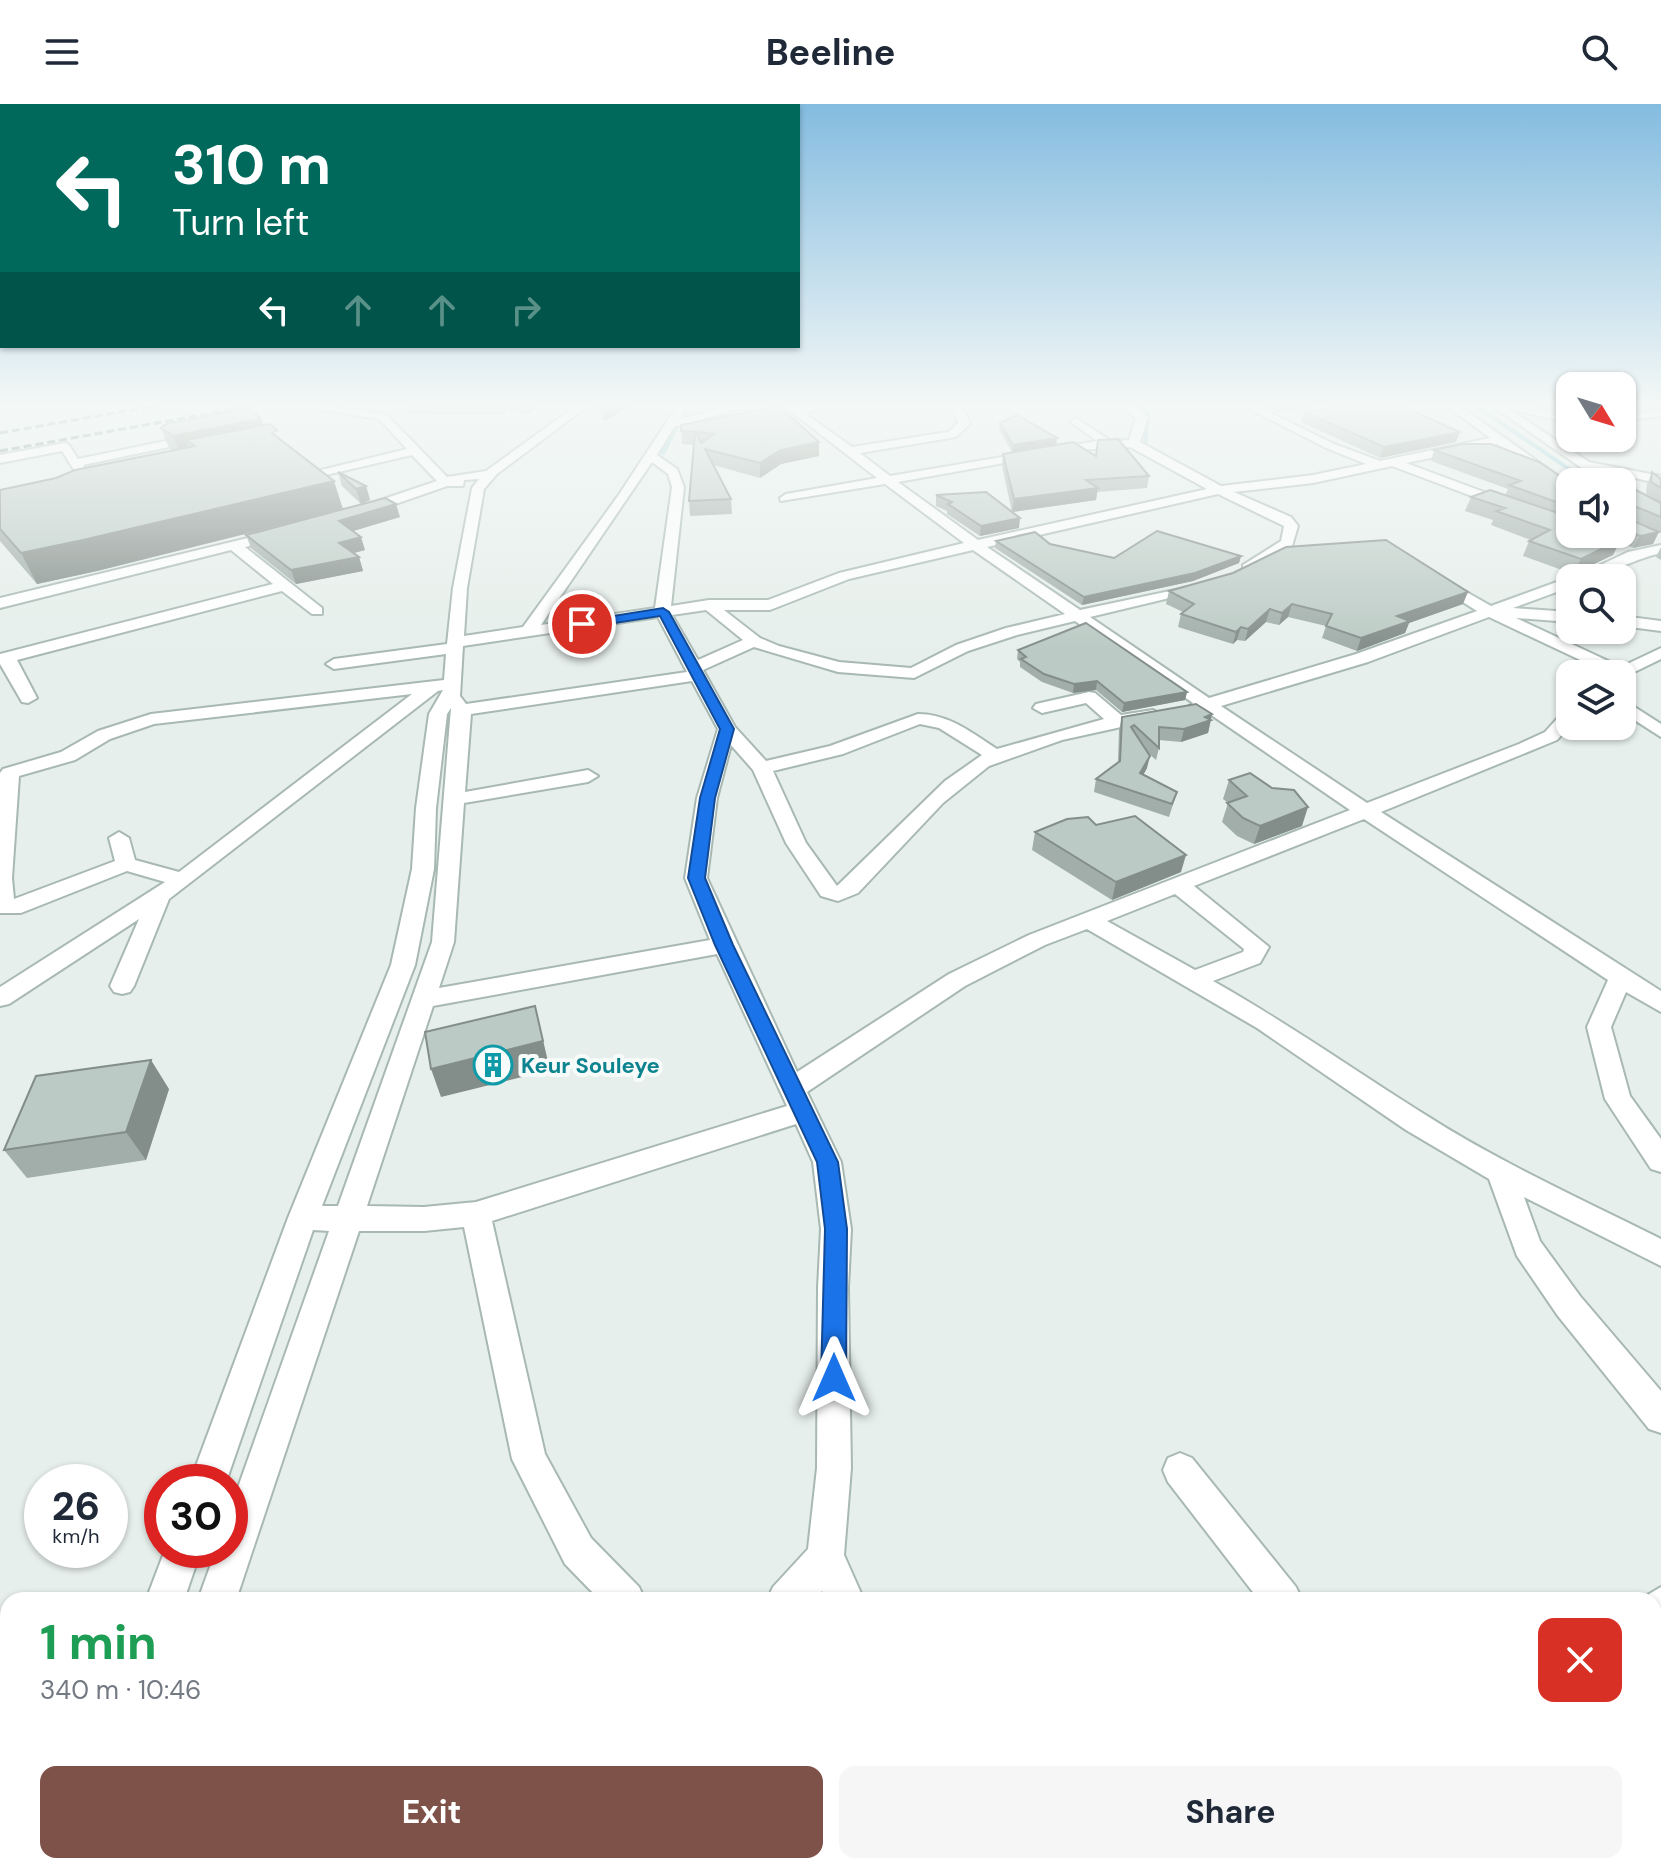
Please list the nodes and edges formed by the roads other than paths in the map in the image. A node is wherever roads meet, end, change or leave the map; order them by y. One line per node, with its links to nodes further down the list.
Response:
1 (433, 486): 12 (street)
2 (482, 486): 40 (street)
3 (630, 486): 38 (street)
4 (677, 486): 33 (street)
5 (849, 486): 11 (street)
6 (898, 486): 16 (street)
7 (1210, 486): 10 (street)
8 (1257, 486): 10 (street)
9 (1449, 486): 13 (street)
10 (1219, 490): 16 (street); 23 (street)
11 (786, 498)
12 (350, 511)
13 (1556, 524)
14 (287, 532): 15 (street)
15 (233, 545): 26 (street); 28 (street)
16 (975, 545): 30 (street); 34 (street)
17 (1616, 548): 19 (street)
18 (1661, 549): 19 (street)
19 (1633, 555): 20 (street); 21 (street)
20 (1612, 564)
21 (1661, 568)
22 (1426, 573): 32 (street)
23 (1233, 575)
24 (1212, 583): 34 (street)
25 (1, 584): 28 (street)
26 (286, 585): 31 (street); 42 (street)
27 (1556, 587): 32 (street)
28 (22, 598): 29 (street)
29 (0, 603)
30 (709, 605): 33 (street); 39 (street)
31 (317, 611)
32 (1489, 611): 35 (street); 43 (street); 49 (street)
33 (663, 612): 38 (street); 46 (street)
34 (1076, 614): 39 (street); 49 (street)
35 (1556, 616)
36 (1636, 623): 37 (street)
37 (1661, 626)
38 (527, 633): 40 (street)
39 (754, 641): 46 (street)
40 (455, 645): 44 (street); 47 (street)
41 (1661, 653): 45 (street)
42 (4, 659): 48 (street)
43 (1593, 660)
44 (334, 664)
45 (1636, 665)
46 (697, 671): 47 (street); 53 (street)
47 (449, 694): 59 (street); 62 (street); 63 (street); 78 (street)
48 (28, 698)
49 (1208, 705): 52 (street); 60 (street)
50 (1042, 708): 52 (street)
51 (1636, 714): 55 (street)
52 (1117, 721): 56 (street)
53 (727, 729): 57 (street); 67 (street)
54 (1556, 730): 60 (street)
55 (1661, 732)
56 (996, 756): 57 (street); 57 (street)
57 (762, 768)
58 (588, 776): 59 (street)
59 (456, 799): 72 (street)
60 (1366, 812): 64 (street); 68 (street)
61 (119, 838): 62 (street)
62 (126, 864): 63 (street)
63 (183, 880): 65 (street)
64 (1179, 886): 66 (street); 69 (street)
65 (159, 897): 70 (street); 71 (street)
66 (1087, 919): 69 (street); 74 (street)
67 (724, 945): 72 (street); 74 (street)
68 (1620, 979): 73 (street); 75 (street)
69 (1193, 980): 76 (street)
70 (122, 986)
71 (0, 998)
72 (423, 999): 79 (street)
73 (1661, 1003)
74 (800, 1099): 77 (street); 84 (street)
75 (1661, 1161)
76 (1500, 1172): 80 (street); 81 (street)
77 (476, 1214): 79 (street); 88 (street)
78 (303, 1218): 79 (street); 82 (street)
79 (346, 1219): 87 (street)
80 (1661, 1253)
81 (1661, 1417)
82 (214, 1464)
83 (1180, 1470): 91 (street)
84 (826, 1556): 89 (street); 90 (street)
85 (177, 1568): 86 (street)
86 (168, 1592)
87 (220, 1592)
88 (618, 1592)
89 (795, 1592)
90 (842, 1592)
91 (1277, 1592)

